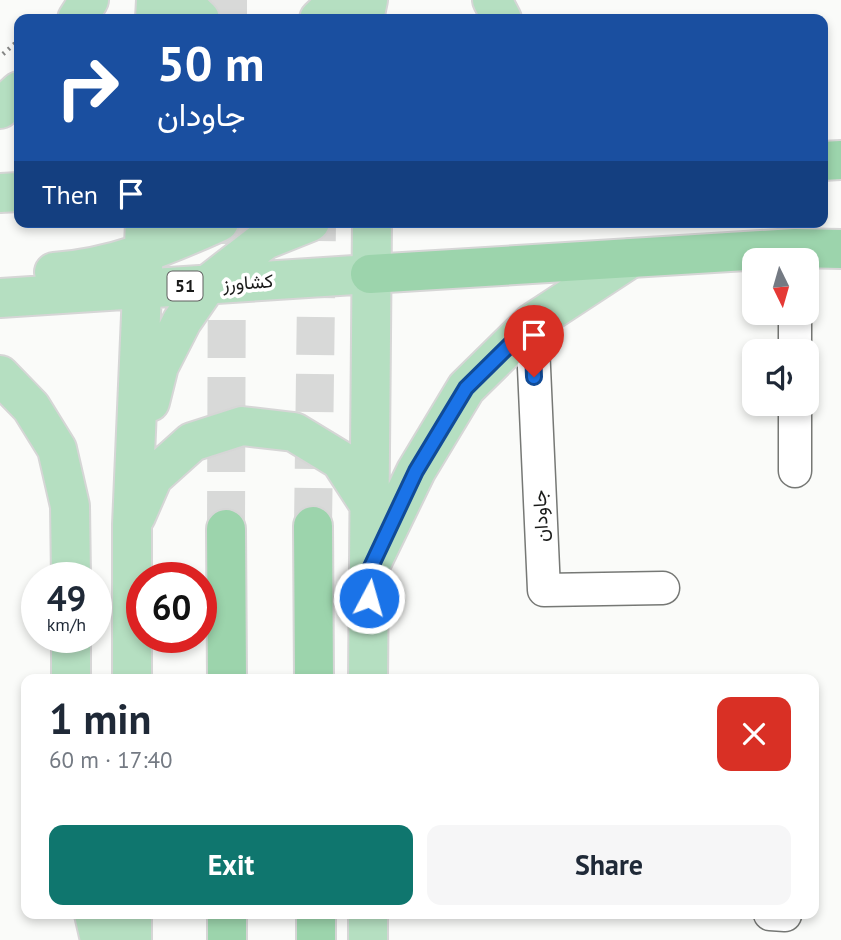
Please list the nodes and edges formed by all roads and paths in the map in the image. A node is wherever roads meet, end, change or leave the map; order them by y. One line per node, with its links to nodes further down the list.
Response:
1 (180, 0): 3 (main road)
2 (339, 0): 4 (main road)
3 (195, 14)
4 (324, 14)
5 (14, 44): 6 (path)
6 (0, 57)
7 (14, 96): 8 (main road)
8 (0, 109)
9 (205, 228): 14 (main road)
10 (295, 228): 19 (main road)
11 (372, 228): 17 (main road)
12 (841, 249): 13 (highway, 51)
13 (819, 251)
14 (143, 255): 18 (main road); 19 (main road, کشاورز / 51); 20 (main road, کشاورز / 51); 26 (main road)
15 (742, 255): 16 (highway, 51)
16 (631, 258): 17 (highway, 51); 21 (main road)
17 (370, 274): 19 (main road, کشاورز / 51); 25 (main road)
18 (0, 275)
19 (207, 285): 26 (main road)
20 (0, 298)
21 (532, 323): 30 (main road); 31 (street, جاودان)
22 (0, 375): 29 (main road)
23 (795, 416): 24 (street)
24 (795, 471)
25 (368, 503): 26 (main road); 30 (main road)
26 (132, 526): 34 (main road)
27 (313, 526): 36 (highway)
28 (226, 528): 35 (highway)
29 (71, 562)
30 (369, 571): 37 (main road)
31 (663, 587)
32 (71, 653): 33 (main road)
33 (71, 674)
34 (132, 674)
35 (227, 674)
36 (314, 674)
37 (368, 674)
38 (95, 919): 43 (main road)
39 (132, 919): 44 (main road)
40 (227, 919): 45 (highway)
41 (316, 919): 46 (highway)
42 (368, 919): 47 (main road)
43 (100, 940)
44 (132, 940)
45 (227, 940)
46 (316, 940)
47 (368, 940)

